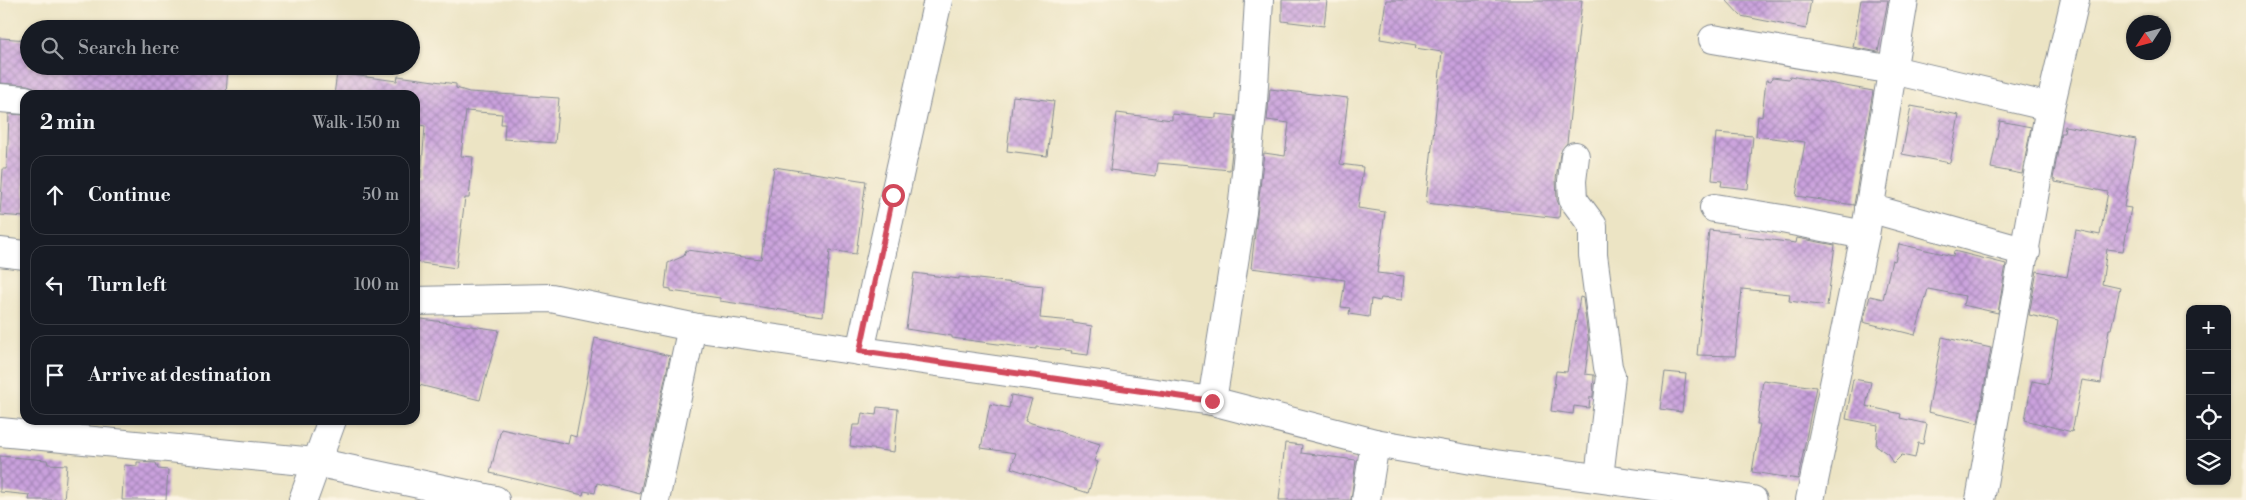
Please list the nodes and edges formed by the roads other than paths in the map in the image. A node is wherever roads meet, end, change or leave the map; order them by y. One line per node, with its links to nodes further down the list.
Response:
1 (938, 0): 19 (street)
2 (1259, 0): 20 (street)
3 (1904, 0): 6 (street)
4 (2075, 0): 9 (street)
5 (1713, 38): 6 (street)
6 (1893, 70): 9 (street); 12 (street)
7 (0, 98): 8 (street)
8 (20, 100)
9 (2050, 108): 15 (street)
10 (1575, 156): 25 (street)
11 (1714, 208): 13 (street)
12 (1869, 208): 13 (street); 15 (street)
13 (1865, 235): 31 (street)
14 (0, 252): 16 (street)
15 (2026, 252): 32 (street)
16 (20, 254)
17 (420, 301): 18 (street)
18 (692, 327): 19 (street); 28 (street)
19 (860, 351): 20 (street)
20 (1212, 401): 23 (street)
21 (330, 425): 24 (street)
22 (0, 432): 24 (street)
23 (1375, 443): 25 (street); 29 (street)
24 (315, 462): 26 (street); 27 (street)
25 (1599, 477): 30 (street)
26 (303, 500)
27 (495, 500)
28 (655, 500)
29 (1366, 500)
30 (1753, 500)
31 (1810, 500)
32 (1980, 500)

